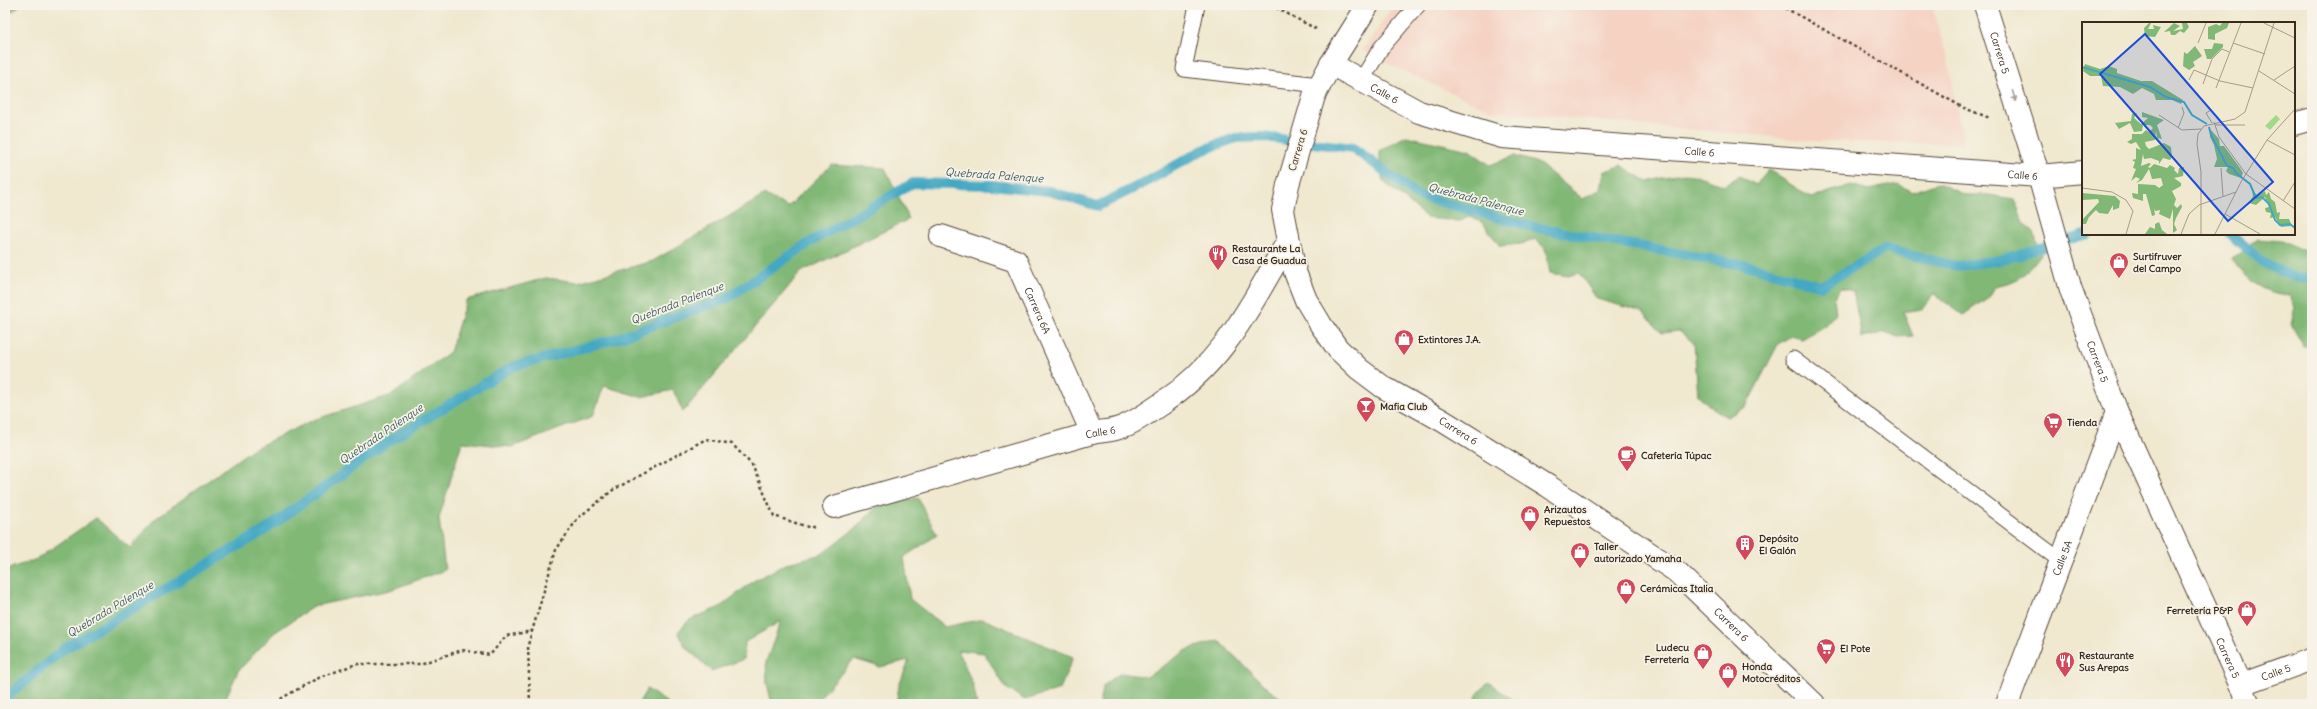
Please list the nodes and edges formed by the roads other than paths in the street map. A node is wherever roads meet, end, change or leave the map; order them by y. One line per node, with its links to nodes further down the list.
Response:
1 (1197, 5): 7 (lane)
2 (1368, 5): 5 (street, Carrera 6)
3 (1418, 5): 6 (lane)
4 (1985, 5): 11 (street, Carrera 5, one-way to 11)
5 (1331, 64): 6 (street, Calle 6); 7 (street, Carrera 6)
6 (1361, 81): 11 (street, Calle 6)
7 (1317, 91): 13 (street, Carrera 6)
8 (2312, 119): 9 (street)
9 (2295, 124)
10 (2082, 172): 11 (street, Calle 6)
11 (2039, 176): 15 (street, Carrera 5)
12 (941, 236): 16 (street, Carrera 6A)
13 (1288, 241): 16 (street, Calle 6); 21 (street, Carrera 6)
14 (1793, 359): 18 (lane)
15 (2117, 412): 18 (street, Calle 5A); 20 (street, Carrera 5)
16 (1092, 433): 17 (street, Calle 6)
17 (834, 507)
18 (2061, 561): 22 (street, Calle 5A)
19 (2312, 659): 20 (street, Calle 5)
20 (2244, 695)
21 (1814, 704)
22 (2007, 704)

